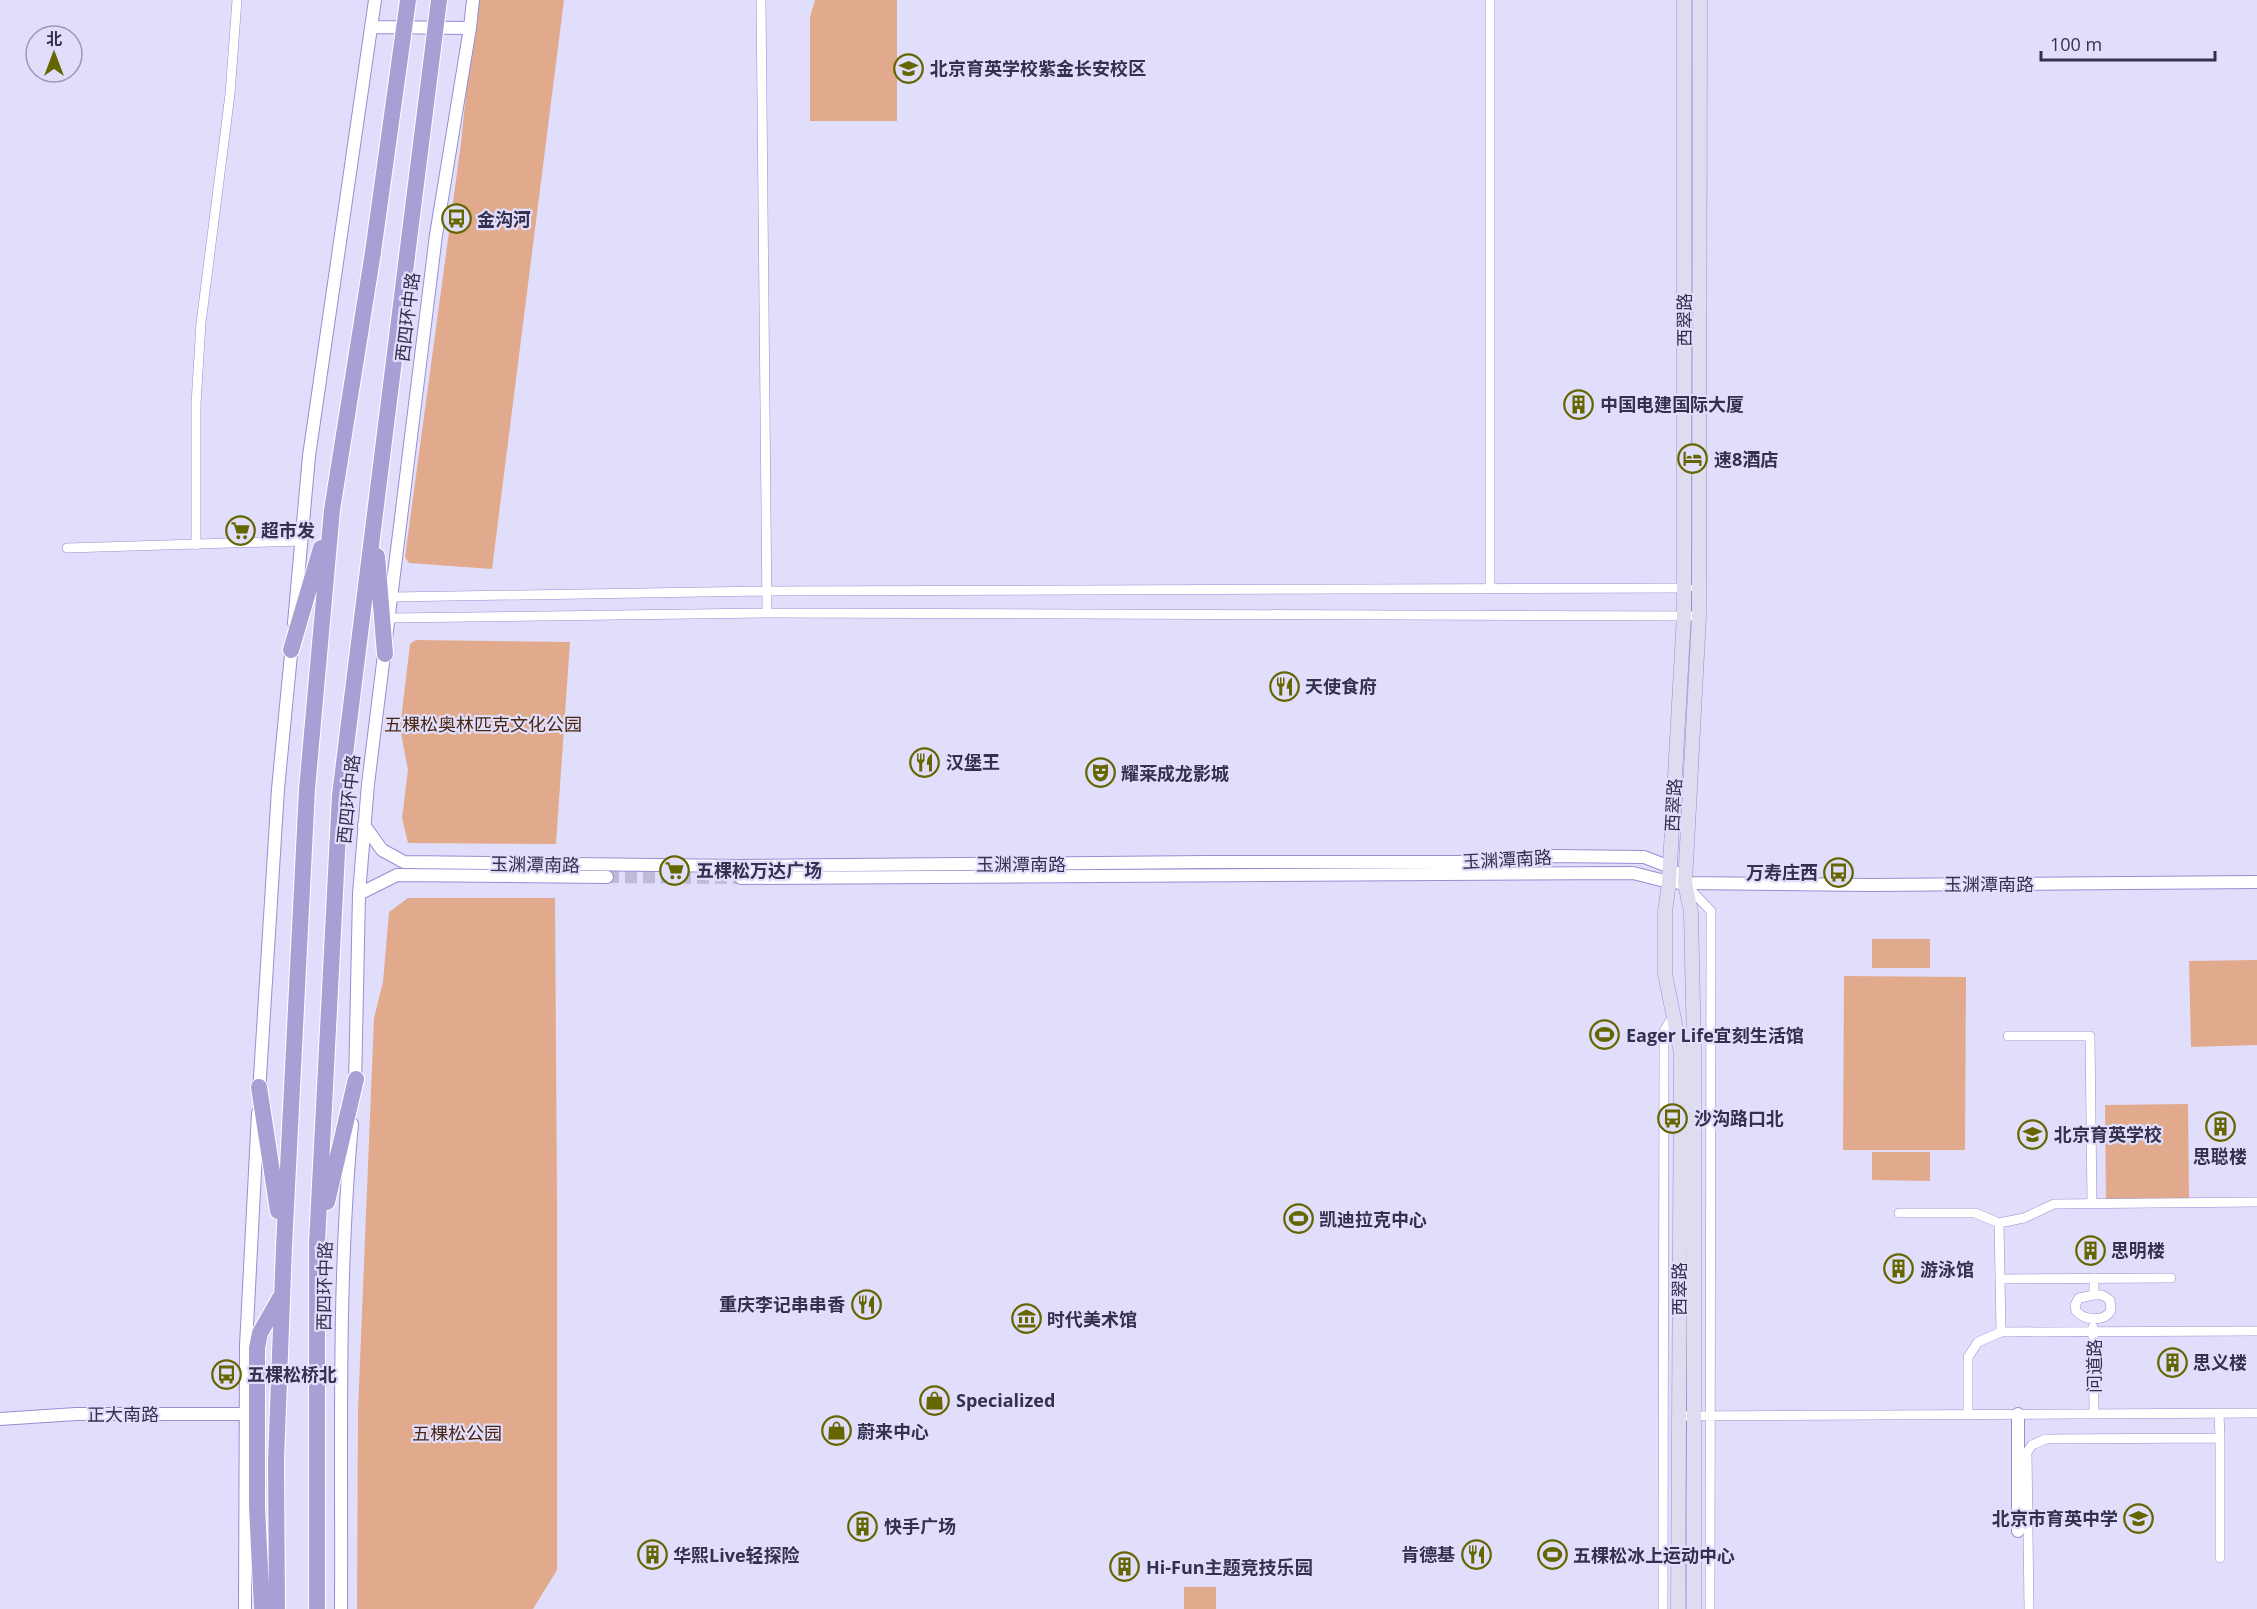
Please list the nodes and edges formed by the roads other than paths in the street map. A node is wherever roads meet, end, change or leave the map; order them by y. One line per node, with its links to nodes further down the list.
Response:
1 (237, 0): 15 (street)
2 (375, 0): 10 (street)
3 (408, 0): 12 (highway, bridge)
4 (439, 0): 13 (highway, 西四环中路, bridge)
5 (473, 0): 11 (street, 西四环中路)
6 (761, 0): 20 (street)
7 (1490, 0): 17 (street)
8 (1684, 0): 18 (main road, 西翠路)
9 (1700, 0): 19 (main road, 西翠路)
10 (372, 27): 11 (street); 14 (street)
11 (470, 28): 21 (street, 西四环中路)
12 (332, 510): 26 (highway); 45 (highway)
13 (374, 519): 27 (highway); 44 (highway, 西四环中路)
14 (301, 541): 15 (street); 26 (street)
15 (196, 544): 16 (street)
16 (67, 548)
17 (1490, 588): 18 (street); 20 (street)
18 (1684, 588): 19 (street); 23 (main road, 西翠路)
19 (1700, 588): 24 (main road, 西翠路)
20 (767, 591): 21 (street); 22 (street)
21 (393, 597): 25 (street, 西四环中路)
22 (767, 614): 23 (street); 25 (street)
23 (1684, 615): 24 (street); 29 (main road, 西翠路)
24 (1699, 616): 34 (main road, 西翠路)
25 (390, 618): 27 (street, 西四环中路)
26 (291, 650): 39 (street)
27 (384, 654): 28 (street, 西四环中路)
28 (364, 825): 29 (street, 玉渊潭南路); 35 (street, 西四环中路)
29 (1670, 867): 32 (main road, 西翠路); 34 (street, 玉渊潭南路)
30 (607, 877): 35 (street, 玉渊潭南路)
31 (741, 878): 32 (street, 玉渊潭南路)
32 (1669, 882): 34 (street, 玉渊潭南路); 36 (main road, 西翠路)
33 (2257, 882): 34 (street, 玉渊潭南路)
34 (1684, 883): 60 (main road, 西翠路); 61 (street)
35 (359, 894): 38 (street, 西四环中路)
36 (1673, 1016): 63 (main road, 西翠路); 73 (street)
37 (2008, 1036): 41 (street)
38 (356, 1079): 44 (highway); 72 (street, 西四环中路)
39 (259, 1087): 45 (highway); 57 (street)
40 (2257, 1202): 41 (street)
41 (2092, 1204): 43 (street)
42 (1899, 1213): 43 (street)
43 (1999, 1223): 48 (street)
44 (317, 1243): 71 (highway, 西四环中路)
45 (284, 1247): 49 (highway)
46 (2094, 1278): 47 (street); 48 (street); 50 (street)
47 (2171, 1278)
48 (2000, 1279): 53 (street)
49 (282, 1295): 69 (highway); 70 (highway)
50 (2094, 1295): 51 (street); 51 (street)
51 (2093, 1318): 54 (street, 问道路)
52 (2257, 1331): 54 (street)
53 (2001, 1332): 54 (street); 62 (street)
54 (2094, 1332): 59 (street, 问道路)
55 (2219, 1413): 56 (street); 59 (street); 65 (street)
56 (2257, 1413)
57 (246, 1414): 64 (street, 正大南路); 68 (street)
58 (2018, 1414): 59 (street); 62 (street); 66 (street)
59 (2094, 1414)
60 (1694, 1415): 61 (street); 63 (street); 75 (main road, 西翠路)
61 (1710, 1415): 62 (street); 76 (street)
62 (1968, 1415)
63 (1678, 1416): 74 (main road, 西翠路)
64 (0, 1419)
65 (2220, 1438): 67 (street); 77 (street)
66 (2018, 1531)
67 (2220, 1558)
68 (245, 1609)
69 (262, 1609)
70 (277, 1609)
71 (317, 1609)
72 (341, 1609)
73 (1664, 1609)
74 (1678, 1609)
75 (1694, 1609)
76 (1710, 1609)
77 (2029, 1609)

